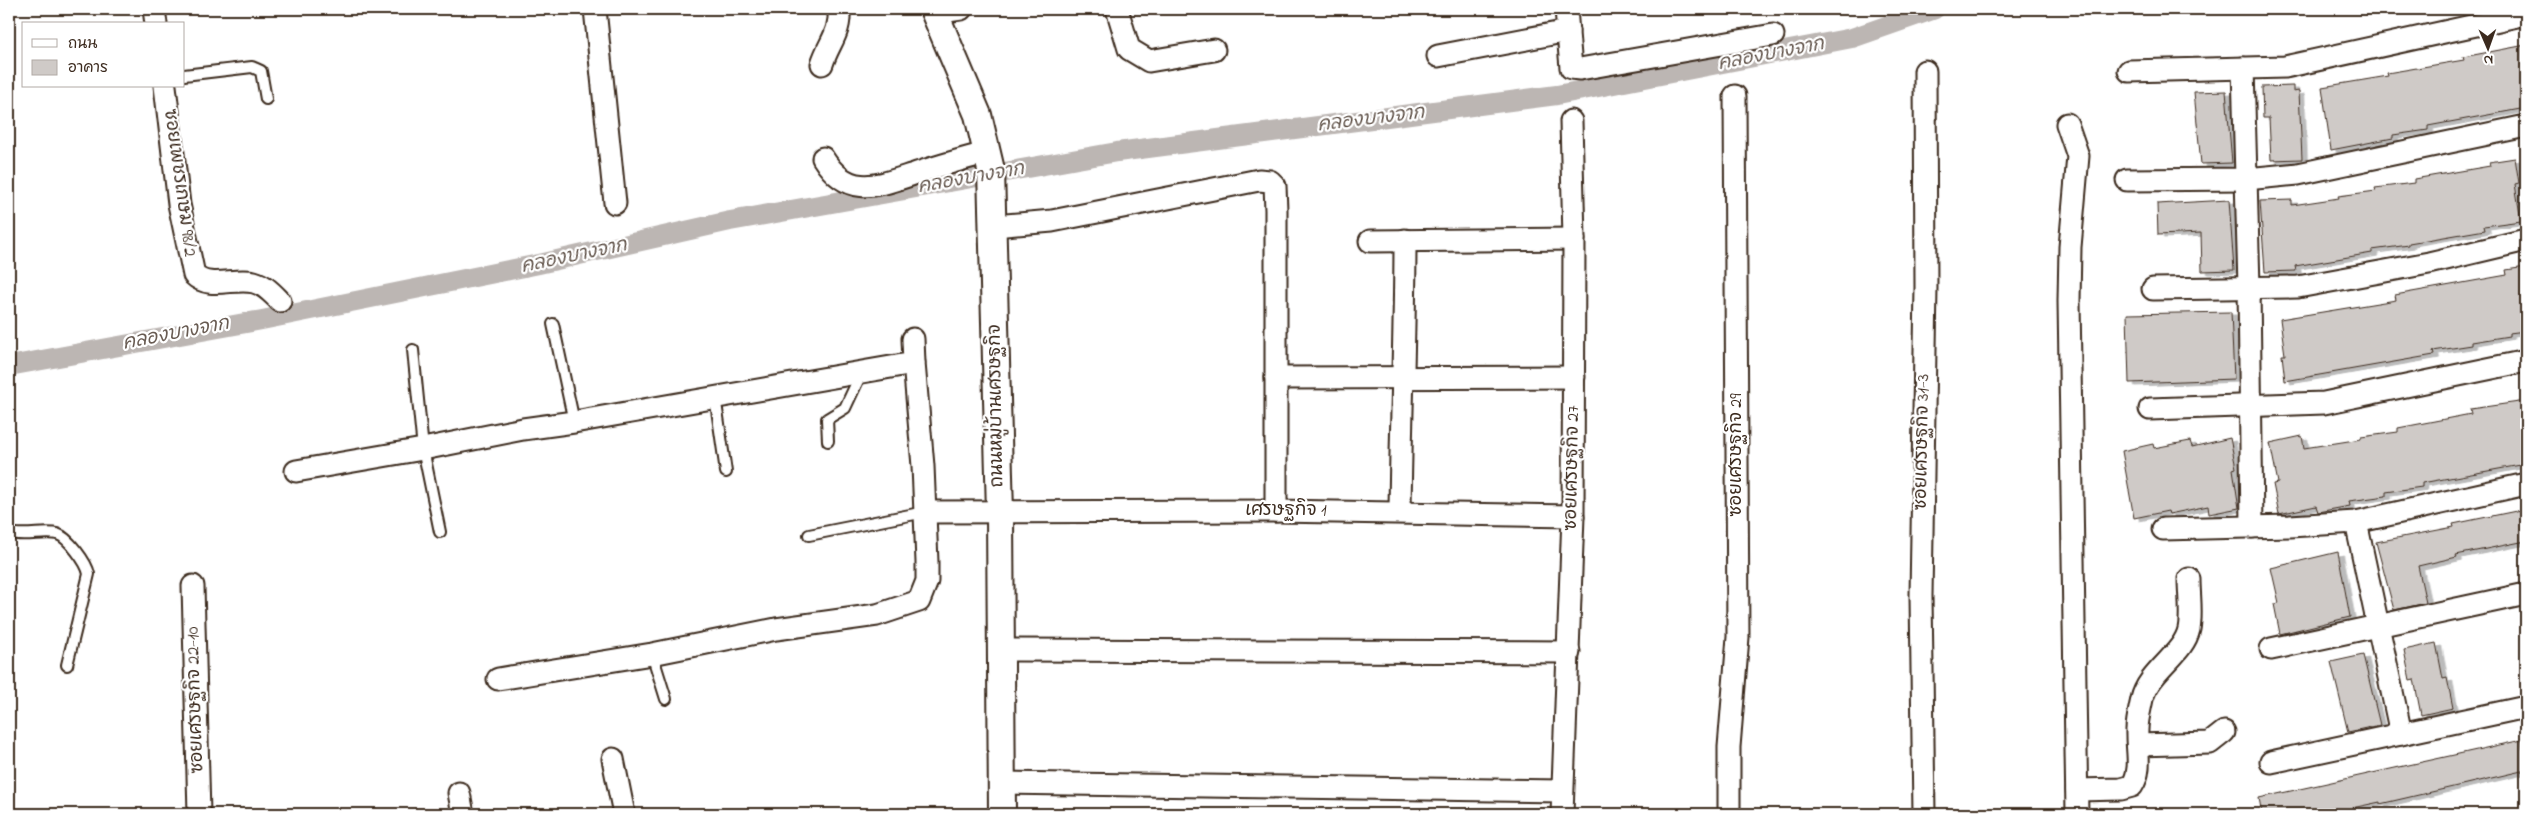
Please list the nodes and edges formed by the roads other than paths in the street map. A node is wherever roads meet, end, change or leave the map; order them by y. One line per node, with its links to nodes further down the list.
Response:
1 (154, 9): 9 (street)
2 (595, 9): 29 (street)
3 (839, 9): 14 (street)
4 (960, 9): 7 (street)
5 (1116, 9): 12 (street)
6 (1566, 9): 10 (street)
7 (934, 11): 26 (street, ถนนหมู่บ้านเศรษฐกิจ)
8 (2526, 14): 15 (street)
9 (156, 22)
10 (1568, 32): 11 (street); 13 (street)
11 (1773, 35)
12 (1214, 50)
13 (1438, 56)
14 (822, 64)
15 (2243, 68): 17 (street); 27 (street)
16 (1925, 71): 94 (street, ซอยเศรษฐกิจ 31-3)
17 (2129, 71)
18 (185, 75): 21 (lane)
19 (165, 88): 37 (street, ซอยเพชรเกษม 98/2)
20 (1735, 96): 93 (street, ซอยเศรษฐกิจ 29)
21 (266, 99)
22 (1571, 121): 31 (street, ซอยเศรษฐกิจ 27)
23 (2067, 124): 85 (street)
24 (2526, 126): 27 (street)
25 (823, 158): 26 (street)
26 (990, 161): 30 (street, ถนนหมู่บ้านเศรษฐกิจ)
27 (2246, 179): 28 (street); 35 (street)
28 (2127, 180)
29 (615, 203)
30 (993, 216): 45 (street); 59 (street, ถนนหมู่บ้านเศรษฐกิจ)
31 (1574, 239): 32 (street); 44 (street, ซอยเศรษฐกิจ 27)
32 (1405, 240): 34 (street); 46 (street)
33 (2526, 240): 35 (street)
34 (1370, 241)
35 (2249, 287): 36 (street); 48 (street)
36 (2153, 289)
37 (280, 301)
38 (553, 324): 50 (lane)
39 (913, 339): 42 (street)
40 (412, 350): 52 (lane)
41 (2526, 361): 48 (street)
42 (914, 363): 43 (street); 57 (street)
43 (861, 374): 47 (street); 51 (lane)
44 (1574, 377): 46 (street); 60 (street, ซอยเศรษฐกิจ 27)
45 (1276, 378): 46 (street); 56 (street)
46 (1403, 378): 58 (street)
47 (715, 396): 50 (street); 54 (lane)
48 (2251, 406): 49 (street); 62 (street)
49 (2150, 409)
50 (574, 422): 52 (street)
51 (828, 441)
52 (423, 450): 53 (street); 64 (lane)
53 (296, 471)
54 (726, 472)
55 (2526, 484): 61 (street)
56 (1276, 511): 58 (street, เศรษฐกิจ 1); 59 (street, เศรษฐกิจ 1)
57 (924, 512): 59 (street, เศรษฐกิจ 1); 66 (lane); 74 (street)
58 (1400, 512): 60 (street, เศรษฐกิจ 1)
59 (1000, 513): 72 (street, ถนนหมู่บ้านเศรษฐกิจ)
60 (1573, 516): 73 (street, ซอยเศรษฐกิจ 27)
61 (2356, 522): 62 (street); 70 (street)
62 (2252, 527): 63 (street)
63 (2163, 529)
64 (440, 532)
65 (9, 533): 75 (lane)
66 (809, 535)
67 (2189, 579): 81 (street)
68 (192, 586): 88 (street, ซอยเศรษฐกิจ 22-10)
69 (2526, 594): 70 (street)
70 (2378, 626): 71 (street); 80 (street)
71 (2271, 649)
72 (1000, 650): 73 (street); 84 (street, ถนนหมู่บ้านเศรษฐกิจ)
73 (1569, 652): 86 (street, ซอยเศรษฐกิจ 27)
74 (652, 654): 76 (street); 77 (lane)
75 (67, 666)
76 (498, 679)
77 (666, 699)
78 (2526, 707): 80 (street)
79 (2224, 732): 81 (street)
80 (2401, 734): 83 (street)
81 (2138, 745): 85 (street)
82 (613, 759): 90 (street)
83 (2271, 762)
84 (1002, 783): 86 (street); 91 (street, ถนนหมู่บ้านเศรษฐกิจ)
85 (2077, 790): 95 (street)
86 (1562, 791): 92 (street, ซอยเศรษฐกิจ 27)
87 (459, 793): 89 (street)
88 (199, 814)
89 (463, 814)
90 (624, 814)
91 (1002, 814)
92 (1562, 814)
93 (1728, 814)
94 (1924, 814)
95 (2077, 814)

